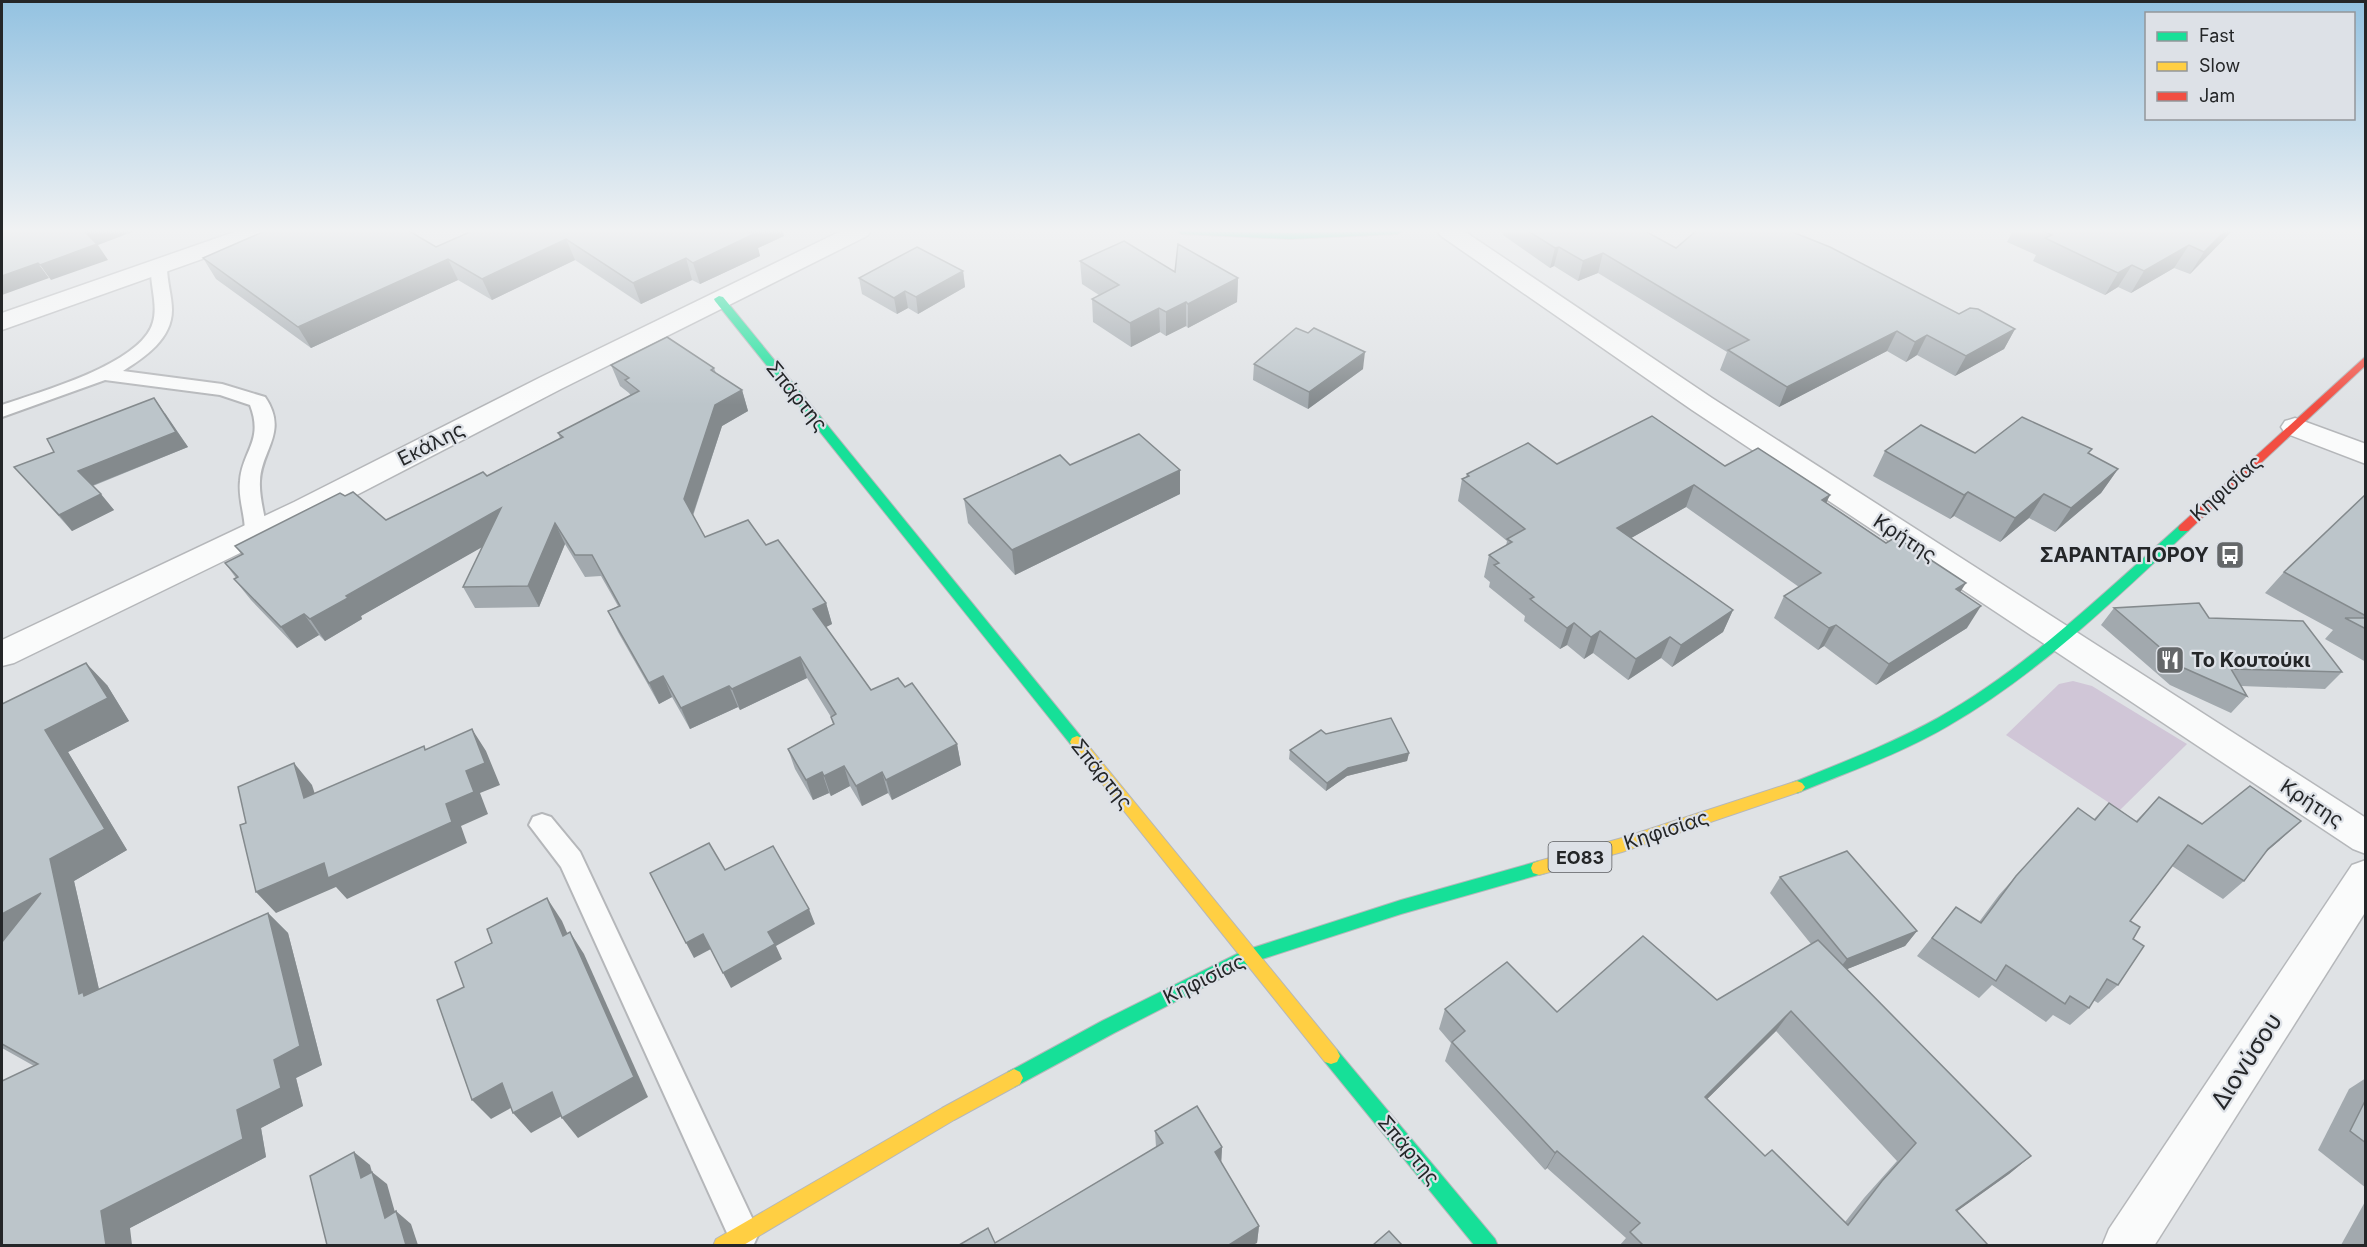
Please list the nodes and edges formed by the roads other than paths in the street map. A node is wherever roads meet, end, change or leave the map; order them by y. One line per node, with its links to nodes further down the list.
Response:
1 (96, 289): 6 (street)
2 (159, 289): 8 (lane)
3 (739, 289): 5 (street, Εκάλης)
4 (1534, 289): 13 (street, Κρήτης)
5 (719, 299): 12 (street, Εκάλης); 18 (main road, Σπάρτης)
6 (2, 322)
7 (2366, 358): 10 (main road, Κηφισίας / ΕΟ83)
8 (105, 374): 9 (lane); 12 (lane)
9 (2, 411)
10 (2295, 426): 11 (street); 13 (main road, Κηφισίας / ΕΟ83)
11 (2366, 455)
12 (256, 532): 14 (street, Εκάλης)
13 (2060, 640): 16 (street, Κρήτης); 18 (main road, Κηφισίας / ΕΟ83)
14 (2, 654)
15 (542, 825): 19 (lane)
16 (2360, 829)
17 (2366, 877): 21 (street, Διονύσου)
18 (1249, 956): 19 (main road, Κηφισίας / ΕΟ83); 20 (main road, Σπάρτης)
19 (733, 1239)
20 (1488, 1245)
21 (2126, 1245)

